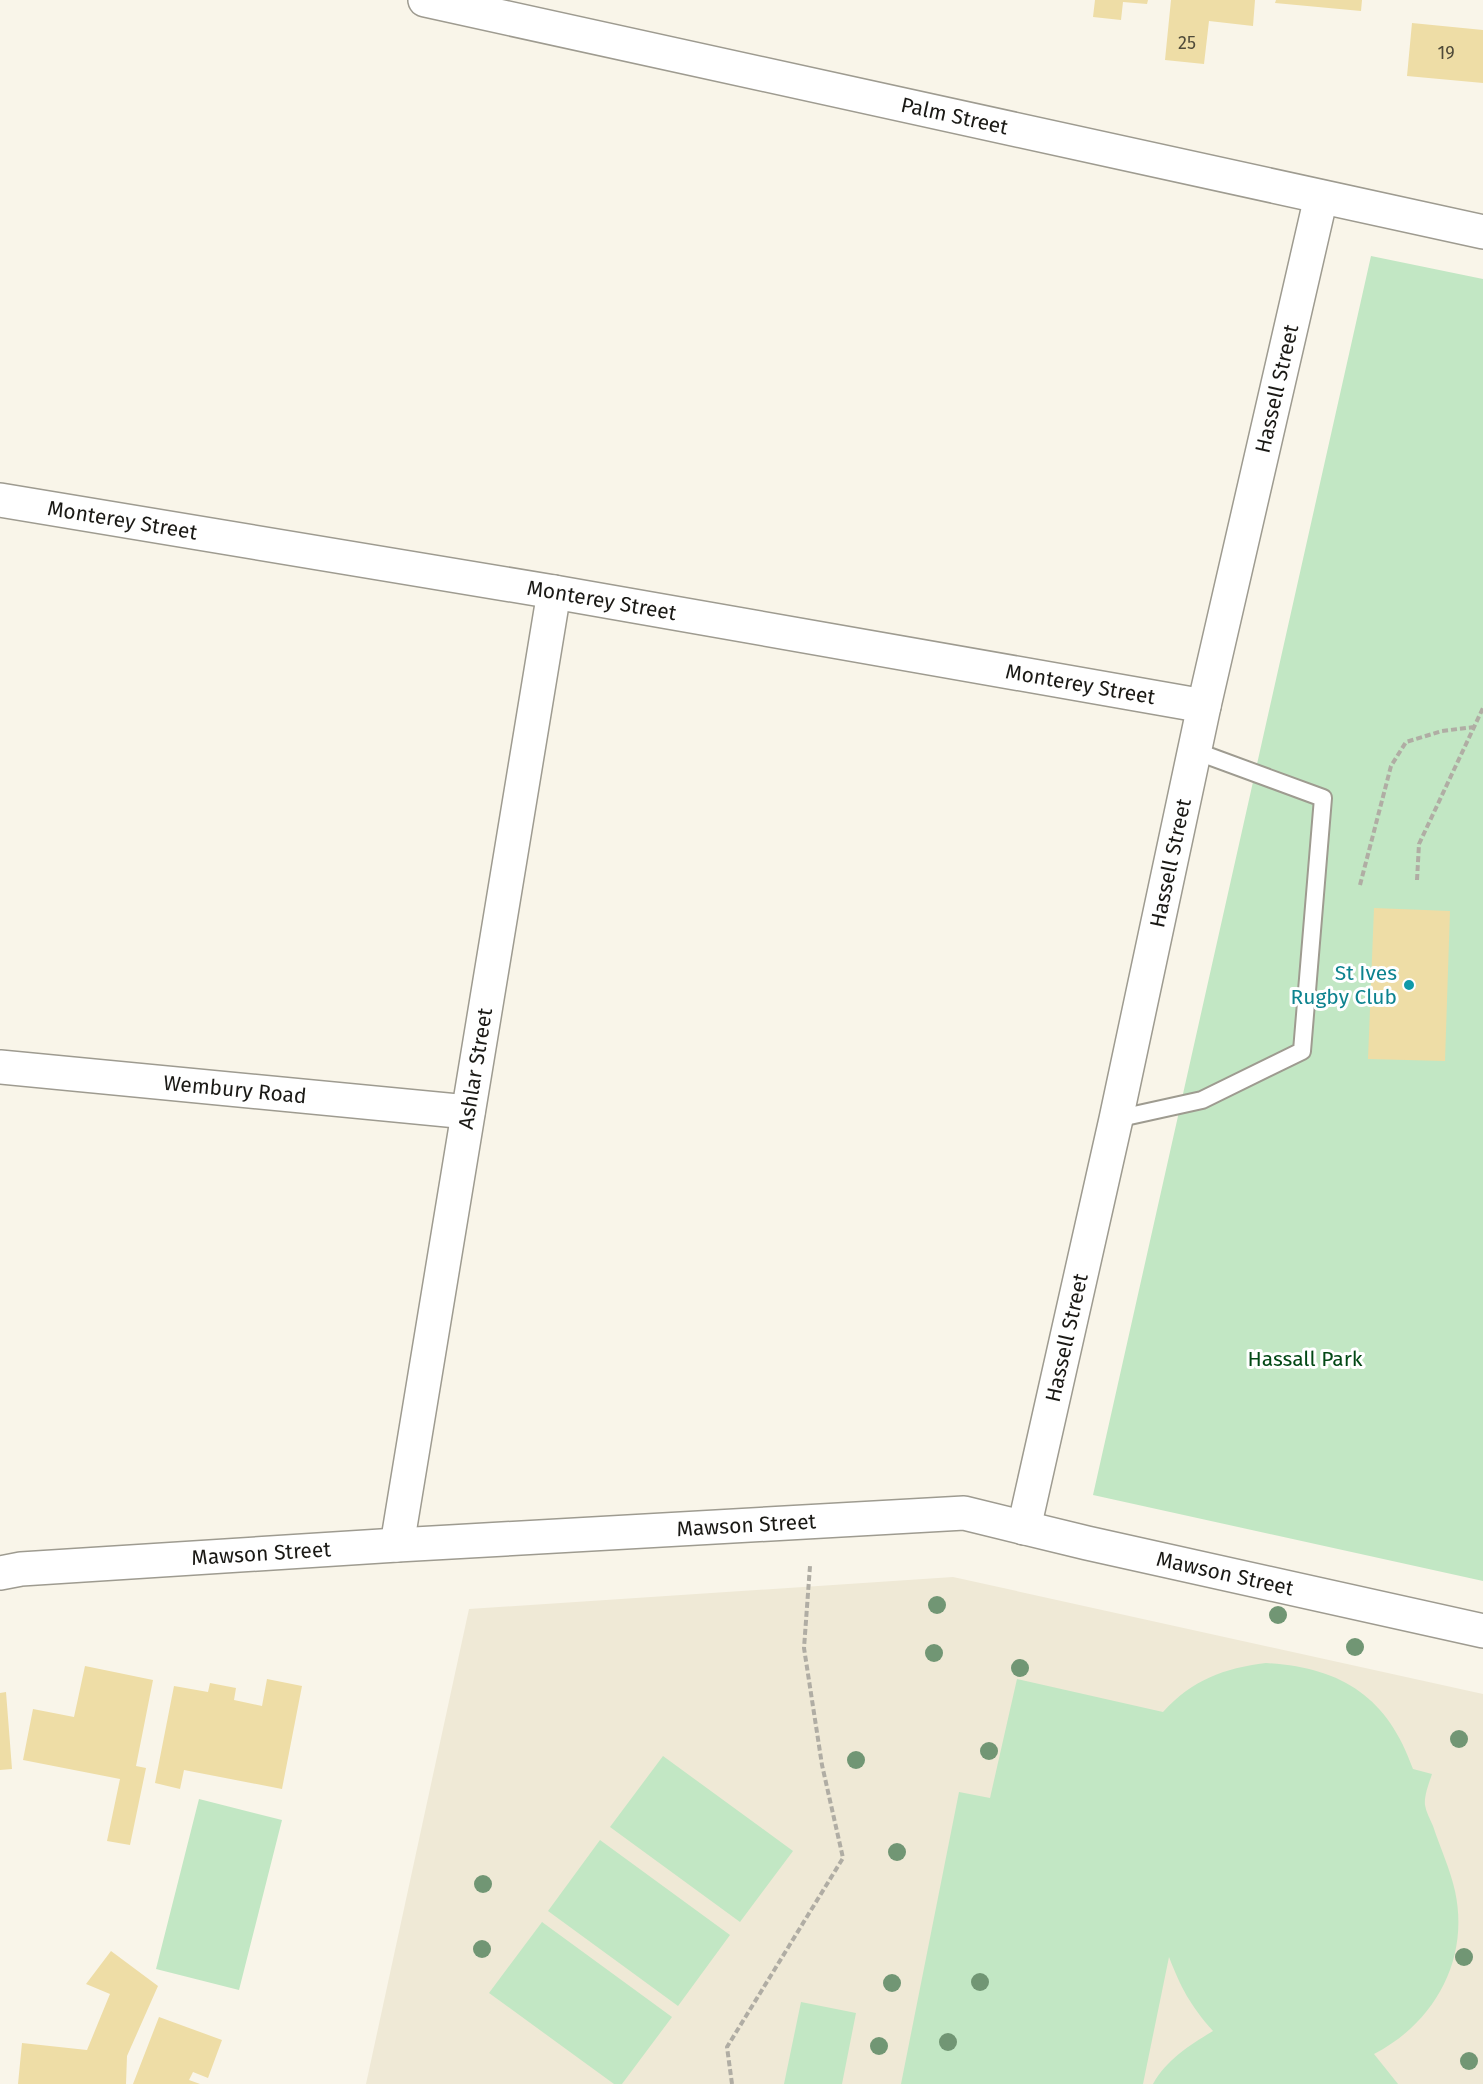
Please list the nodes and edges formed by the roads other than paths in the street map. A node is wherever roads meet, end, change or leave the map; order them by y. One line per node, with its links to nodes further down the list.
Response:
1 (425, 0): 2 (street, Palm Street)
2 (1321, 197): 3 (street, Palm Street); 6 (street, Hassell Street)
3 (1483, 232)
4 (0, 500): 5 (street, Monterey Street)
5 (554, 592): 6 (street, Monterey Street); 9 (street, Ashlar Street)
6 (1204, 706): 7 (street, Hassell Street)
7 (1195, 751): 10 (street, Hassell Street); 10 (lane)
8 (0, 1067): 9 (street, Wembury Road)
9 (468, 1112): 12 (street, Ashlar Street)
10 (1116, 1119): 11 (street, Hassell Street)
11 (1024, 1528): 12 (street, Mawson Street); 14 (street, Mawson Street)
12 (398, 1545): 13 (street, Mawson Street)
13 (0, 1573)
14 (1483, 1631)

